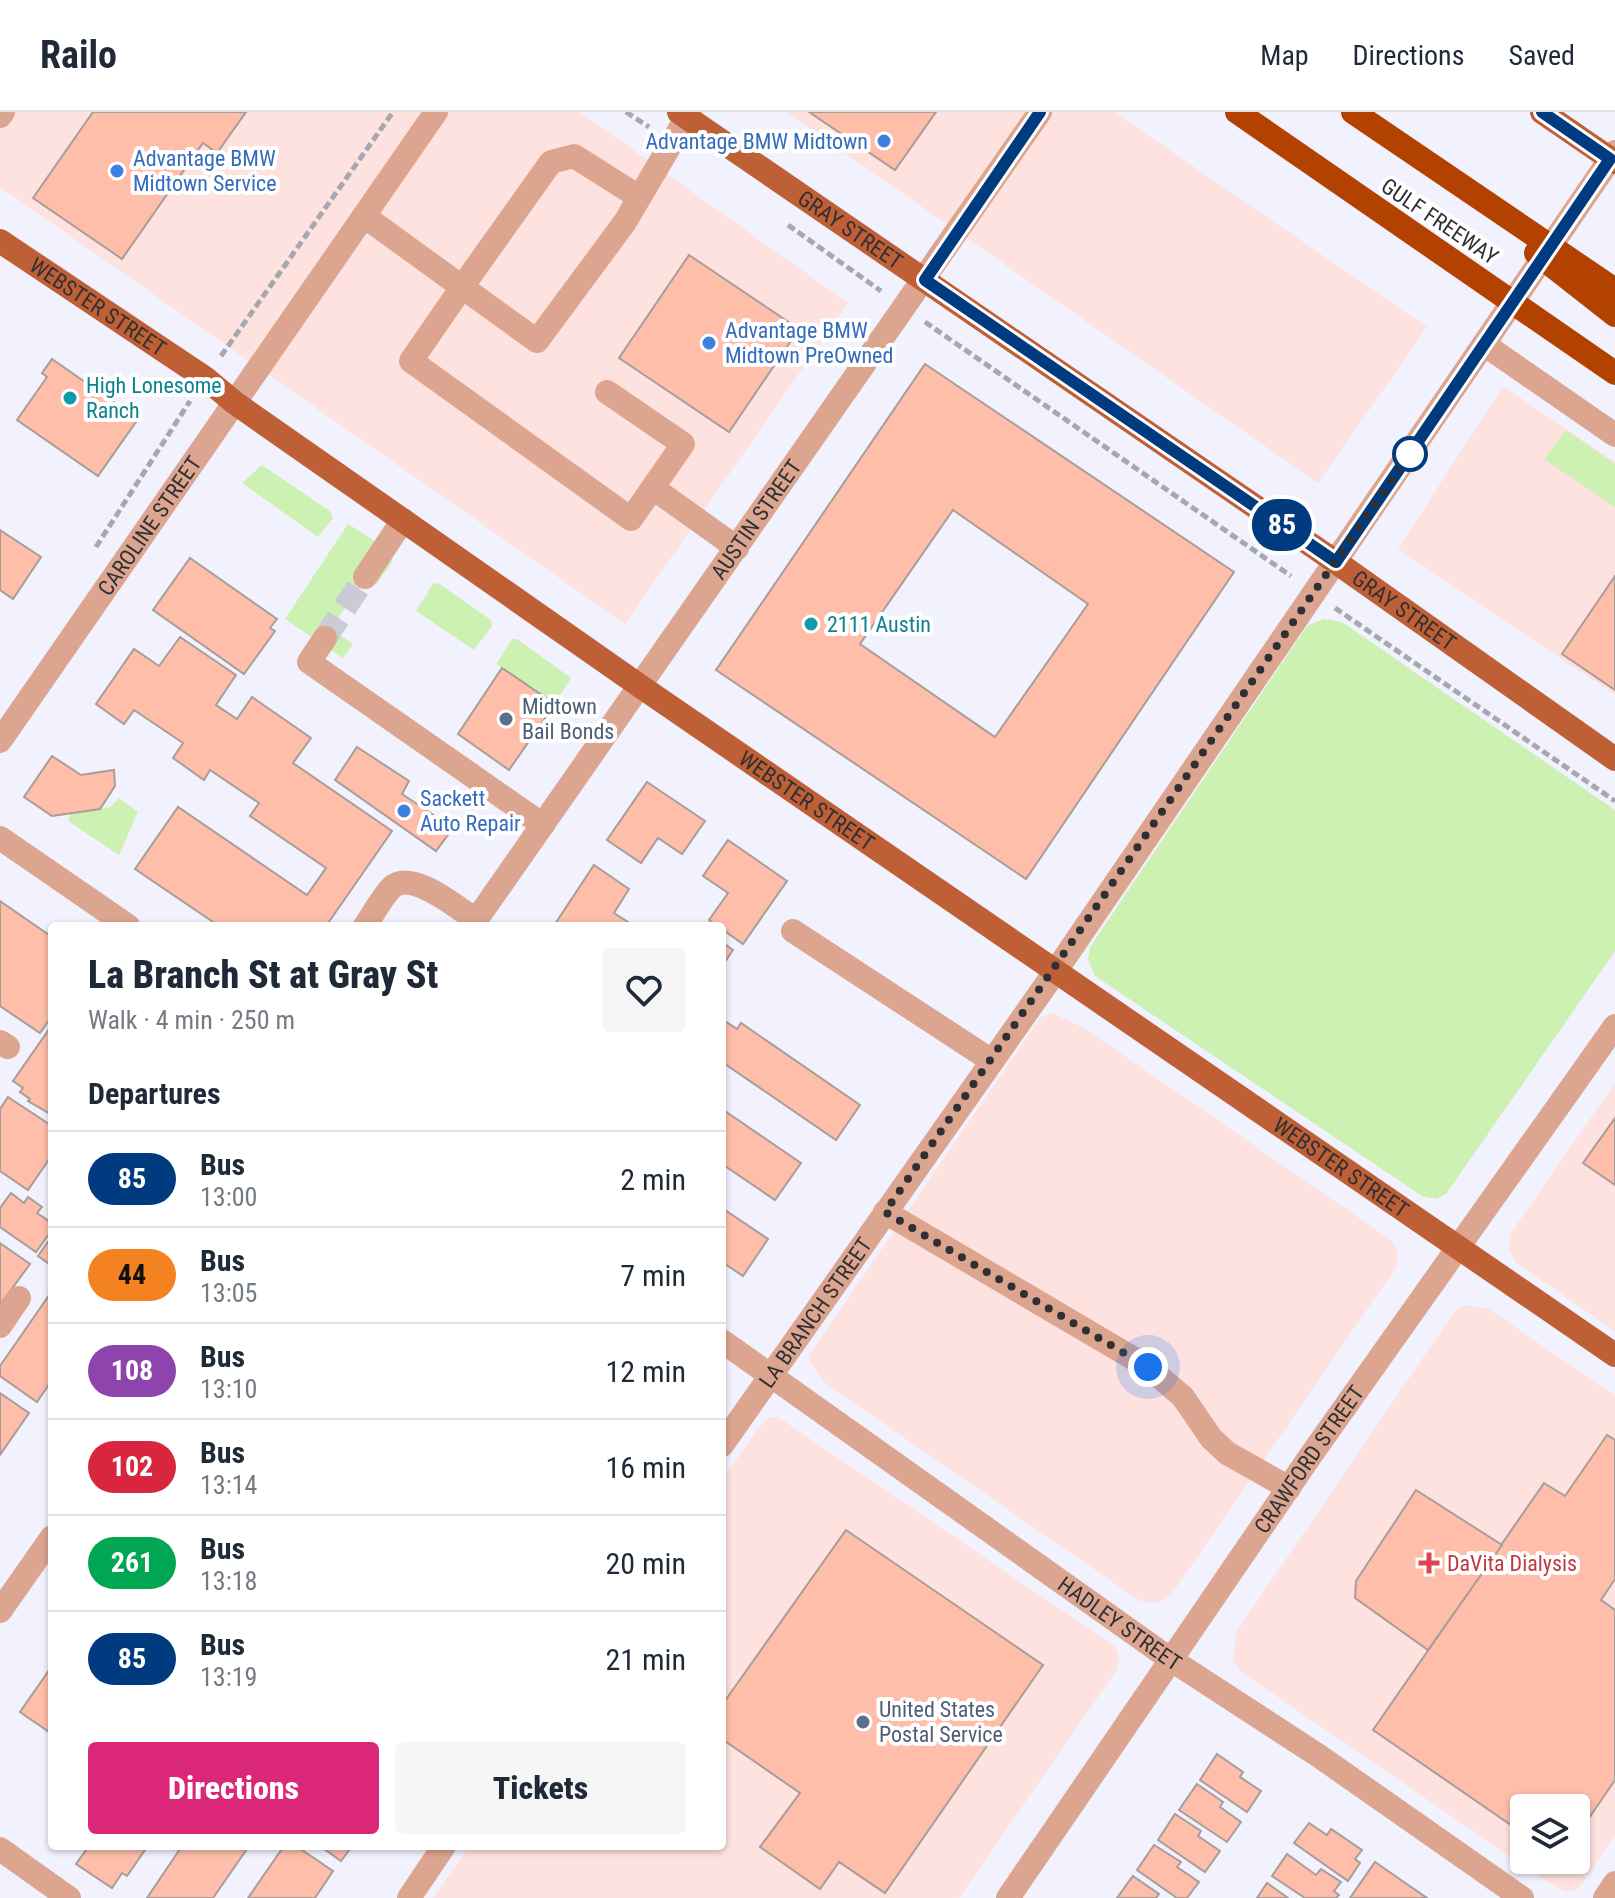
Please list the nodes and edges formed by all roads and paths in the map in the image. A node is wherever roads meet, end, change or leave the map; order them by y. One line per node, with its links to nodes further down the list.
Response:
1 (436, 112): 10 (street, CAROLINE STREET)
2 (1040, 112): 12 (street, AUSTIN STREET)
3 (1237, 112): 18 (highway, GULF FREEWAY)
4 (1353, 112): 8 (highway, GULF FREEWAY)
5 (1542, 112): 7 (main road)
6 (683, 115): 9 (street); 12 (main road, GRAY STREET)
7 (1613, 158): 17 (street, LA BRANCH STREET)
8 (1430, 165): 14 (highway, GULF FREEWAY); 15 (highway)
9 (639, 197): 13 (street); 13 (street)
10 (364, 216): 13 (street); 20 (street, CAROLINE STREET)
11 (0, 241): 20 (main road, WEBSTER STREET)
12 (925, 280): 24 (street, AUSTIN STREET); 26 (main road, GRAY STREET)
13 (462, 287): 22 (street)
14 (1615, 290)
15 (1615, 315)
16 (941, 333): 25 (path)
17 (1485, 345): 21 (street); 26 (street, LA BRANCH STREET)
18 (1615, 373)
19 (607, 392): 22 (street)
20 (235, 403): 23 (main road, WEBSTER STREET); 31 (street, CAROLINE STREET)
21 (1615, 435)
22 (653, 488): 24 (street)
23 (403, 520): 27 (street); 30 (main road, WEBSTER STREET)
24 (737, 548): 30 (street, AUSTIN STREET)
25 (1264, 557)
26 (1336, 562): 32 (main road, GRAY STREET); 41 (street, LA BRANCH STREET)
27 (365, 577)
28 (1347, 616): 33 (path)
29 (325, 638): 34 (street)
30 (640, 686): 34 (street, AUSTIN STREET); 41 (main road, WEBSTER STREET)
31 (0, 741)
32 (1615, 759)
33 (1615, 801)
34 (543, 825): 39 (street, AUSTIN STREET)
35 (0, 838): 36 (street)
36 (122, 922)
37 (368, 922): 38 (street)
38 (473, 922)
39 (475, 922)
40 (793, 931): 43 (street)
41 (1055, 972): 43 (street, LA BRANCH STREET); 45 (main road, WEBSTER STREET)
42 (1615, 1026): 45 (street, CRAWFORD STREET)
43 (992, 1061): 44 (street, LA BRANCH STREET)
44 (885, 1212): 50 (street, LA BRANCH STREET); 52 (street)
45 (1460, 1248): 49 (main road, WEBSTER STREET); 52 (street, CRAWFORD STREET)
46 (19, 1298): 47 (street)
47 (0, 1326)
48 (726, 1344): 50 (street, HADLEY STREET)
49 (1615, 1355)
50 (771, 1375): 51 (street, LA BRANCH STREET); 56 (street, HADLEY STREET)
51 (726, 1439)
52 (1289, 1488): 56 (street, CRAWFORD STREET)
53 (48, 1541): 54 (street)
54 (7, 1586): 55 (street)
55 (0, 1611)
56 (1170, 1659): 62 (street, CRAWFORD STREET); 63 (street, HADLEY STREET)
57 (0, 1849): 60 (street)
58 (441, 1850): 61 (street)
59 (1615, 1883): 64 (street)
60 (69, 1898)
61 (409, 1898)
62 (1008, 1898)
63 (1522, 1898)
64 (1605, 1898)

